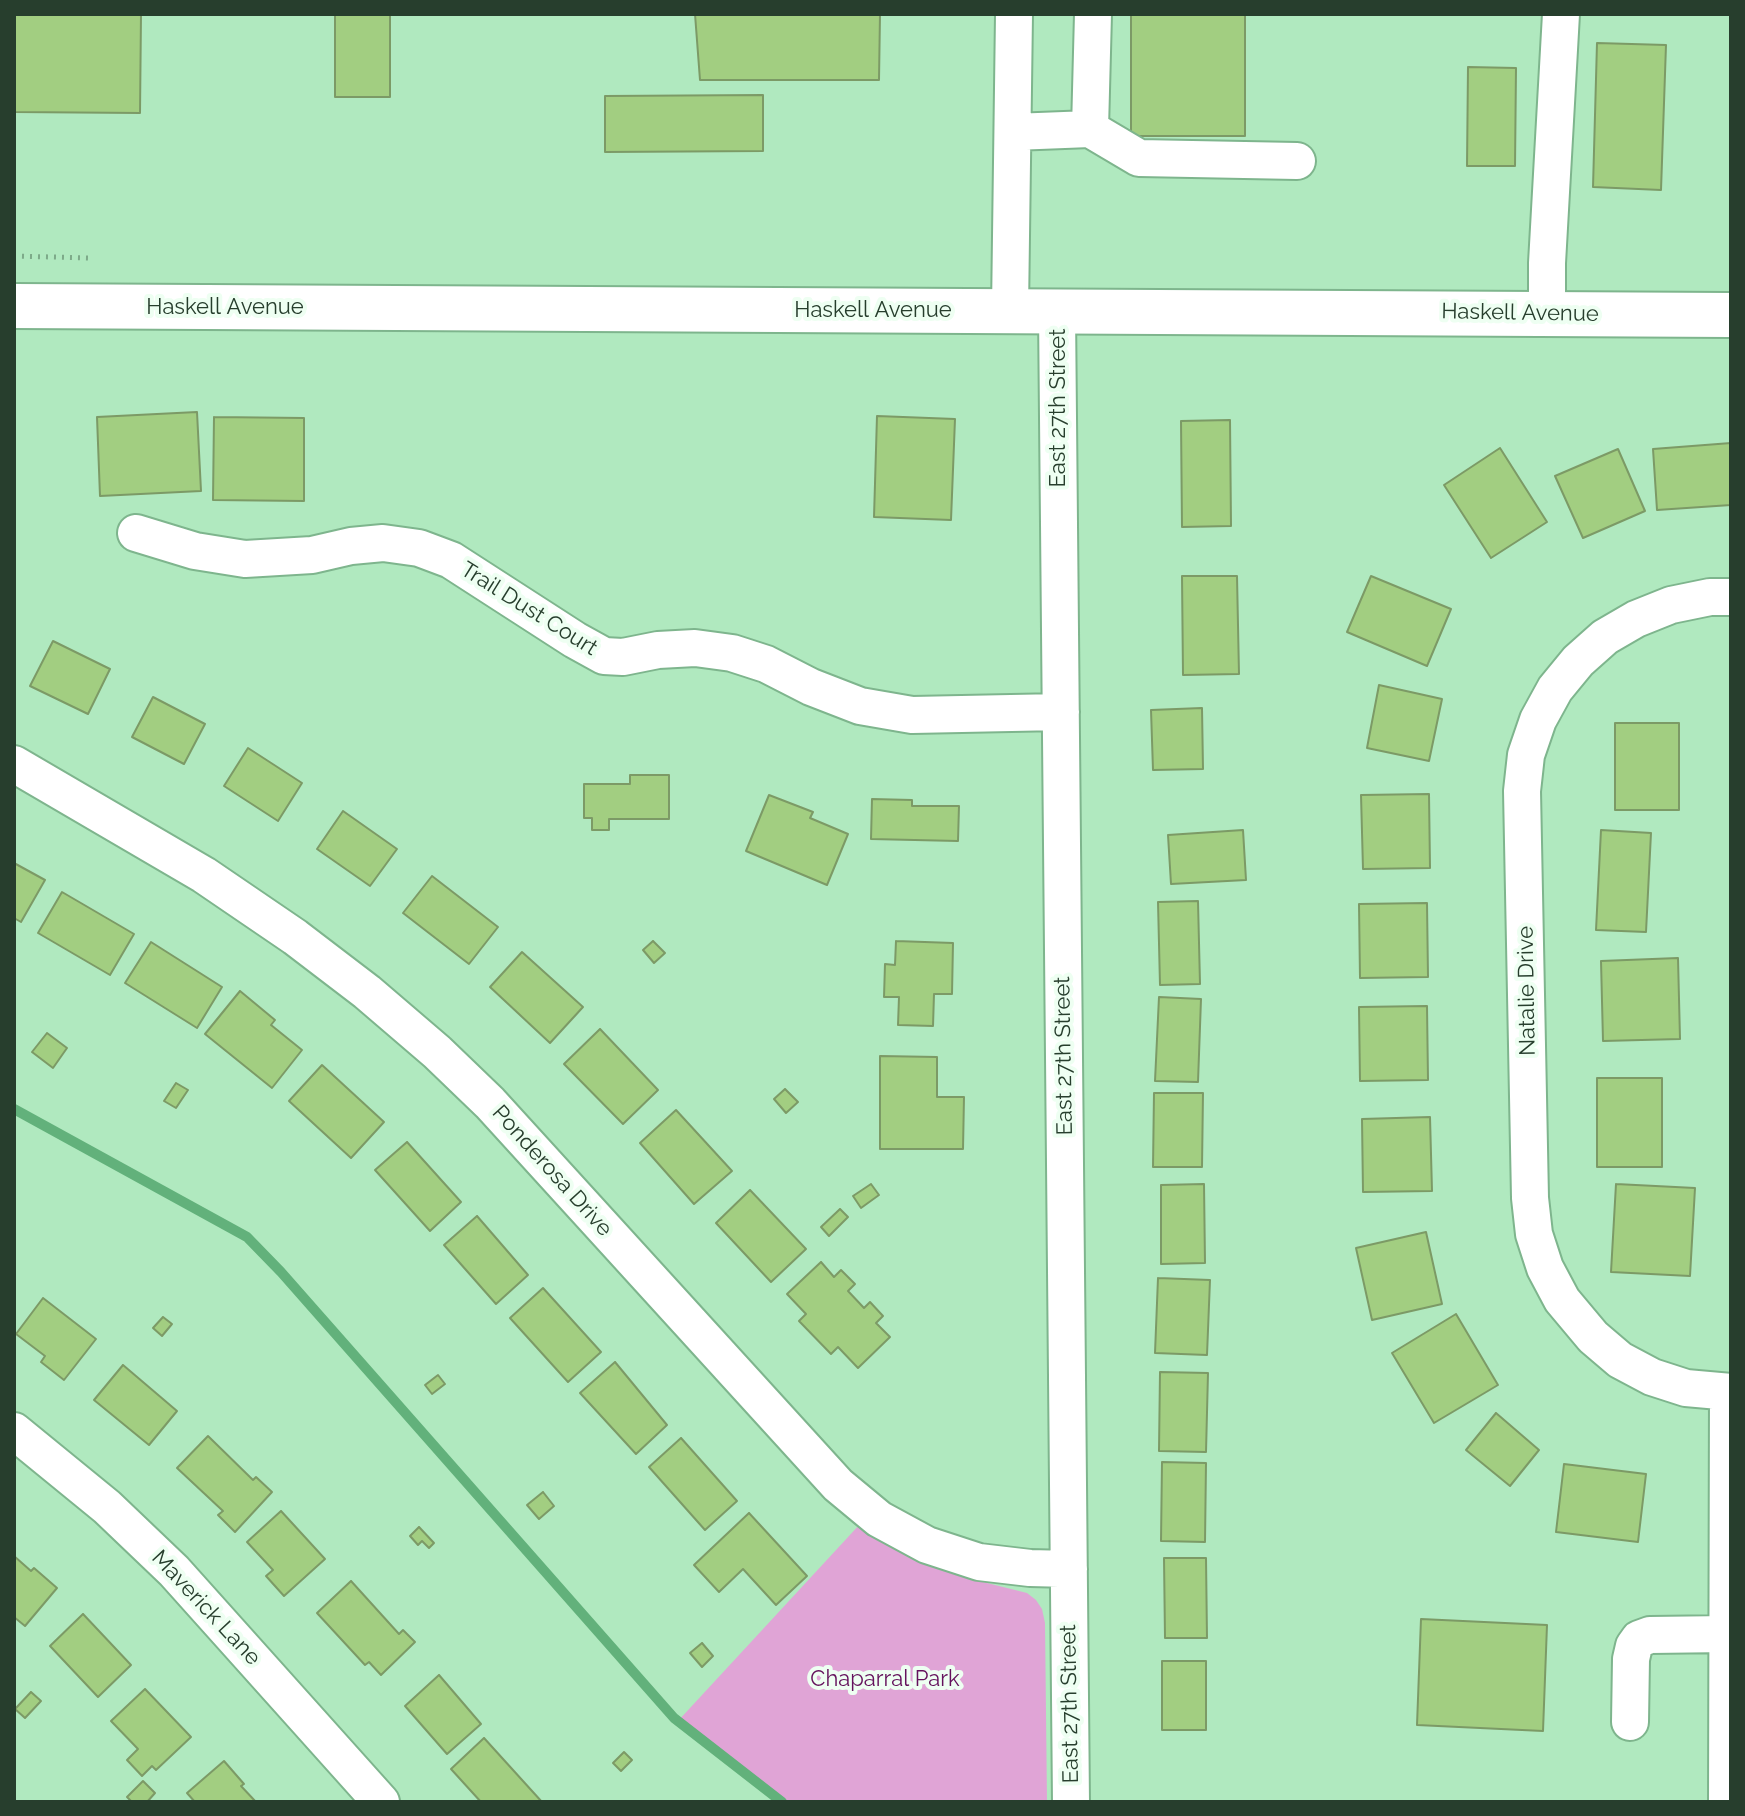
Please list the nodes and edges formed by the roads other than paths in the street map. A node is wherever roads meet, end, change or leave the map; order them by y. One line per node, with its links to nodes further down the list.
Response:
1 (1014, 14): 5 (street)
2 (1093, 14): 4 (street)
3 (1561, 14): 10 (street)
4 (1090, 129): 5 (street); 6 (street)
5 (1013, 132): 8 (street)
6 (1297, 161)
7 (14, 306): 8 (main road, Haskell Avenue)
8 (1010, 310): 9 (main road, Haskell Avenue)
9 (1057, 311): 10 (main road, Haskell Avenue); 14 (street, East 27th Street)
10 (1547, 312): 11 (main road, Haskell Avenue)
11 (1731, 315)
12 (136, 533): 14 (street, Trail Dust Court)
13 (1731, 597): 16 (street, Natalie Drive)
14 (1061, 712): 18 (street, East 27th Street)
15 (14, 764): 18 (street, Ponderosa Drive)
16 (1730, 1392): 19 (street)
17 (14, 1431): 21 (street, Maverick Lane)
18 (1069, 1569): 22 (street, East 27th Street)
19 (1728, 1634): 20 (street); 23 (street)
20 (1630, 1722)
21 (381, 1802)
22 (1071, 1802)
23 (1727, 1802)

